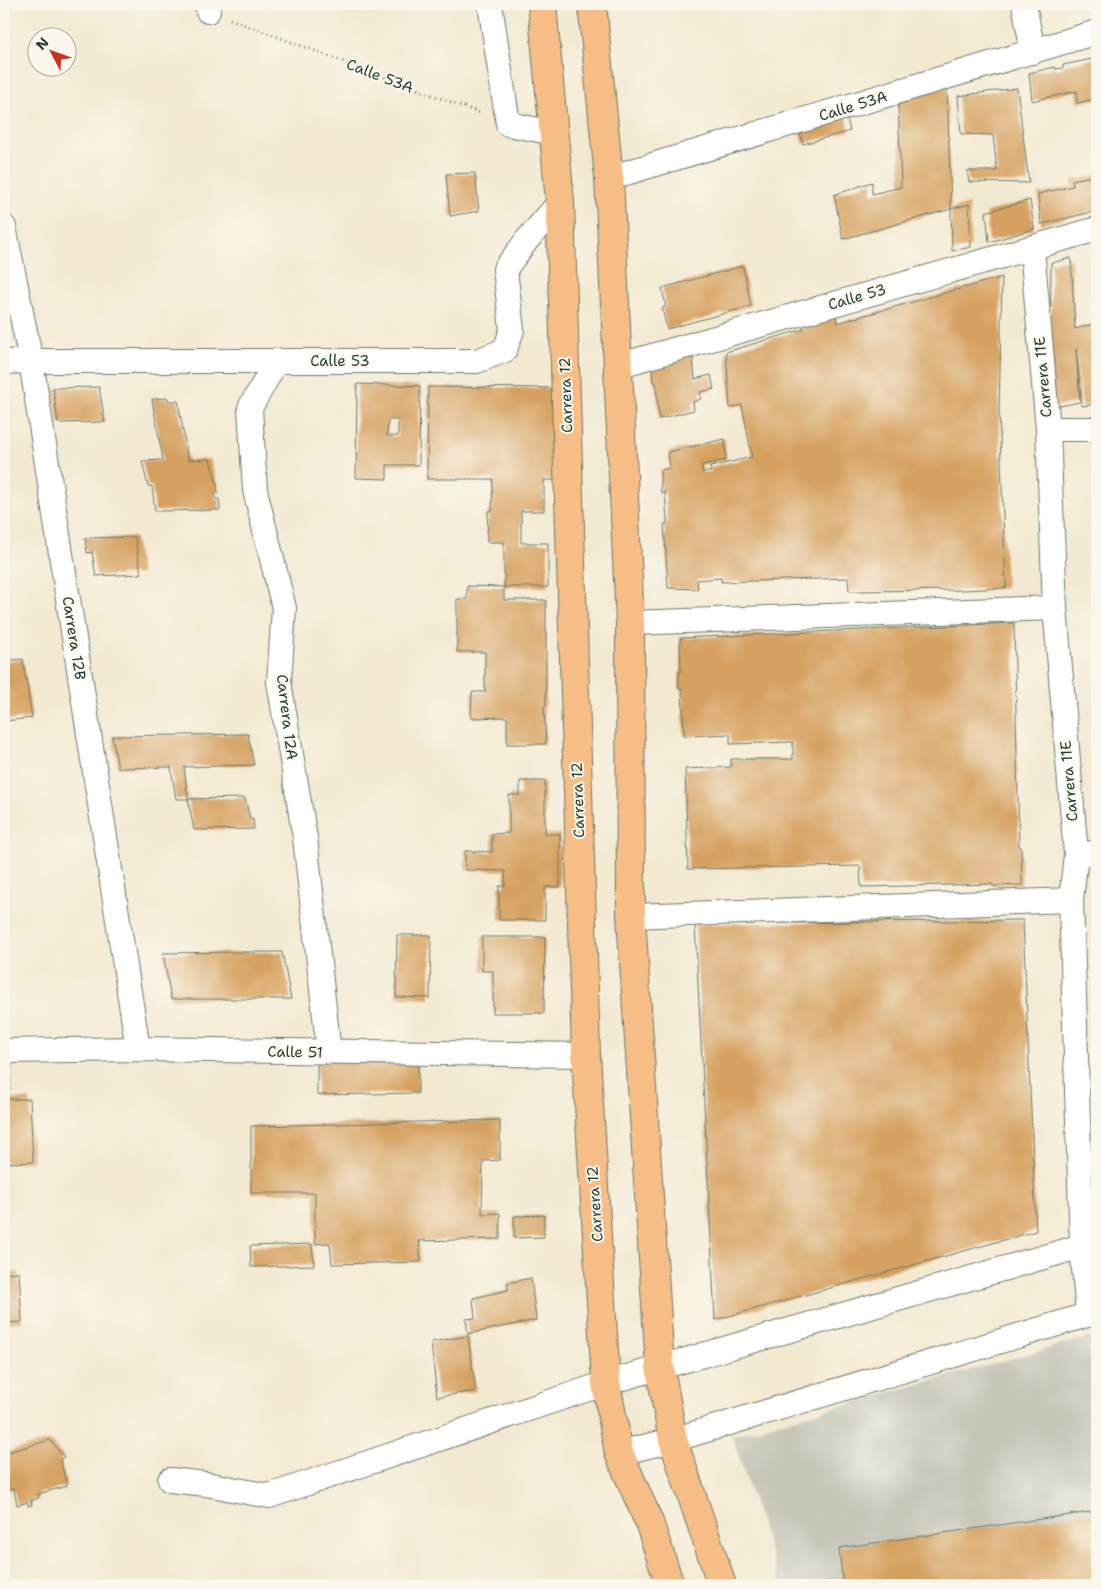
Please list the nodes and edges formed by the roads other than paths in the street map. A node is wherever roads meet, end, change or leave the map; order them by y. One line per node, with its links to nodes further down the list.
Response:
1 (490, 4): 7 (street)
2 (542, 4): 7 (main road, Carrera 12)
3 (592, 4): 8 (main road)
4 (1024, 4): 6 (street)
5 (1097, 32): 6 (street, Calle 53A)
6 (1033, 52): 8 (street, Calle 53A)
7 (554, 133): 9 (main road, Carrera 12)
8 (608, 178): 16 (main road)
9 (560, 202): 13 (street, Calle 53); 27 (main road, Carrera 12)
10 (4, 227): 14 (street, Carrera 12B)
11 (1097, 229): 12 (street, Calle 53)
12 (1032, 248): 16 (street, Calle 53); 17 (street, Carrera 11E)
13 (277, 360): 14 (street, Calle 53); 26 (street, Carrera 12A)
14 (30, 361): 15 (street, Calle 53); 24 (street, Carrera 12B)
15 (4, 362)
16 (618, 366): 20 (main road)
17 (1048, 429): 18 (street); 19 (street, Carrera 11E)
18 (1097, 429)
19 (1055, 608): 20 (street); 21 (street, Carrera 11E)
20 (630, 623): 23 (main road)
21 (1086, 853): 22 (street, Carrera 11E)
22 (1071, 900): 23 (street); 28 (street, Carrera 11E)
23 (631, 916): 30 (main road)
24 (138, 1050): 25 (street, Calle 51); 26 (street, Calle 51)
25 (4, 1051)
26 (329, 1052): 27 (street, Calle 51)
27 (586, 1055): 31 (main road, Carrera 12)
28 (1089, 1244): 29 (street, Carrera 11E); 30 (street)
29 (1093, 1313): 32 (street)
30 (660, 1367): 31 (street); 32 (main road)
31 (606, 1383): 33 (main road, Carrera 12); 34 (street)
32 (673, 1440): 33 (street); 36 (main road)
33 (619, 1453): 35 (main road, Carrera 12)
34 (170, 1480)
35 (670, 1585)
36 (722, 1585)

